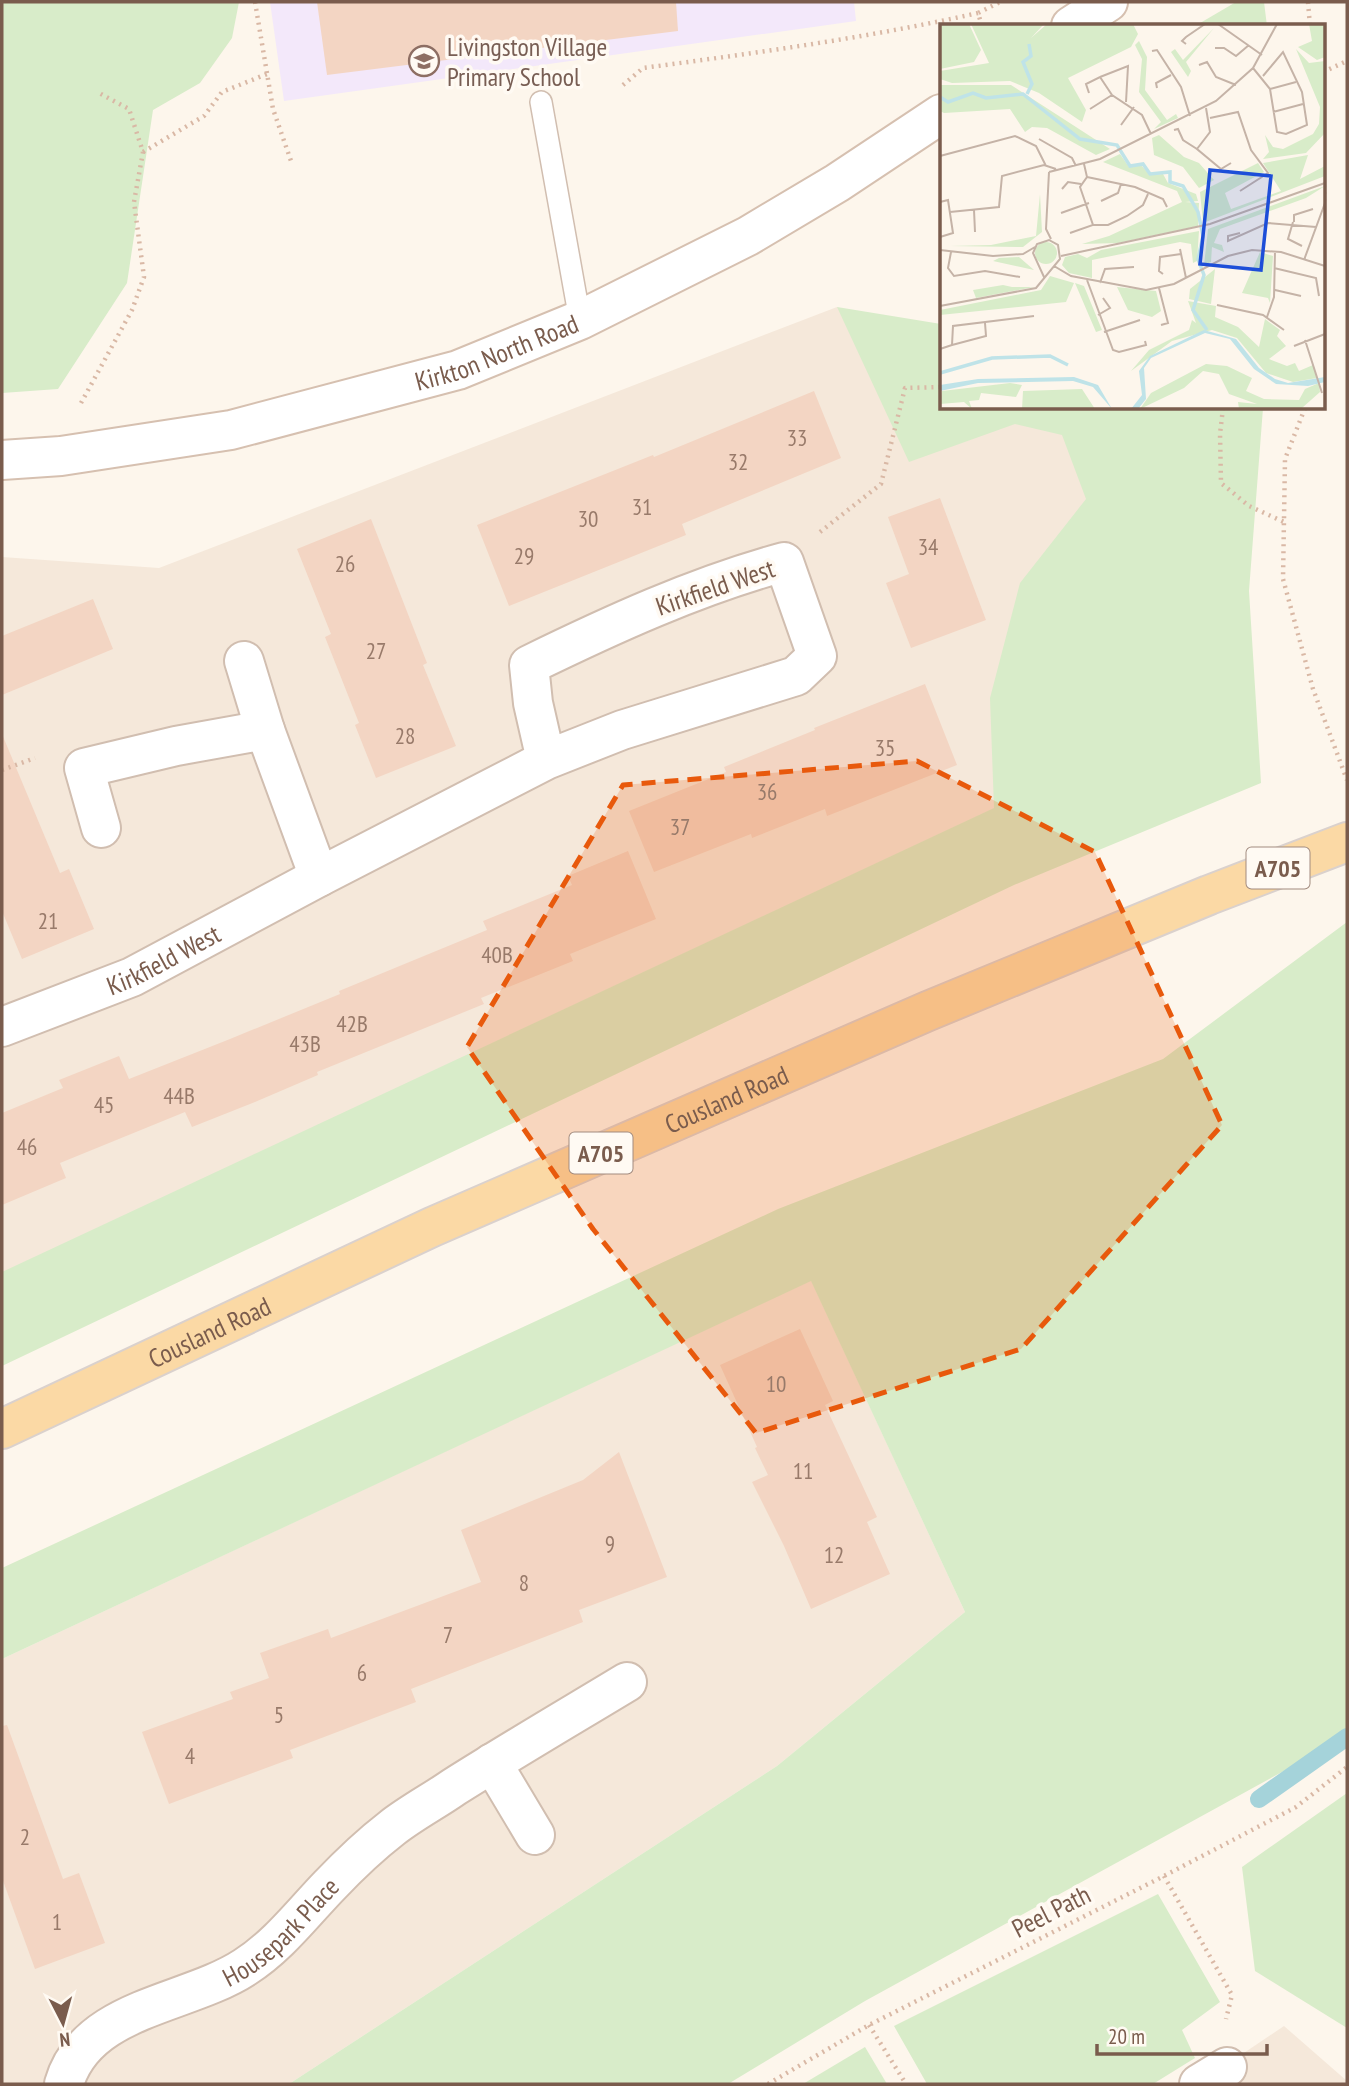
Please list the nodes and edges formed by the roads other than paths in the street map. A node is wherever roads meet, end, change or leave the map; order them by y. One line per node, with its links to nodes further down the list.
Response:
1 (1108, 2): 2 (street)
2 (1074, 24)
3 (541, 102): 5 (lane)
4 (940, 115): 5 (street, Kirkton North Road)
5 (580, 320): 6 (street, Kirkton North Road)
6 (2, 460)
7 (244, 661): 8 (street)
8 (265, 730): 10 (street); 12 (street)
9 (546, 760): 9 (street, Kirkfield West); 12 (street, Kirkfield West)
10 (101, 828)
11 (1347, 842): 14 (main road, Cousland Road / A705)
12 (319, 877): 13 (street, Kirkfield West)
13 (2, 1027)
14 (2, 1429)
15 (627, 1682): 16 (street, Housepark Place)
16 (492, 1763): 17 (street); 18 (street, Housepark Place)
17 (535, 1835)
18 (64, 2084)

